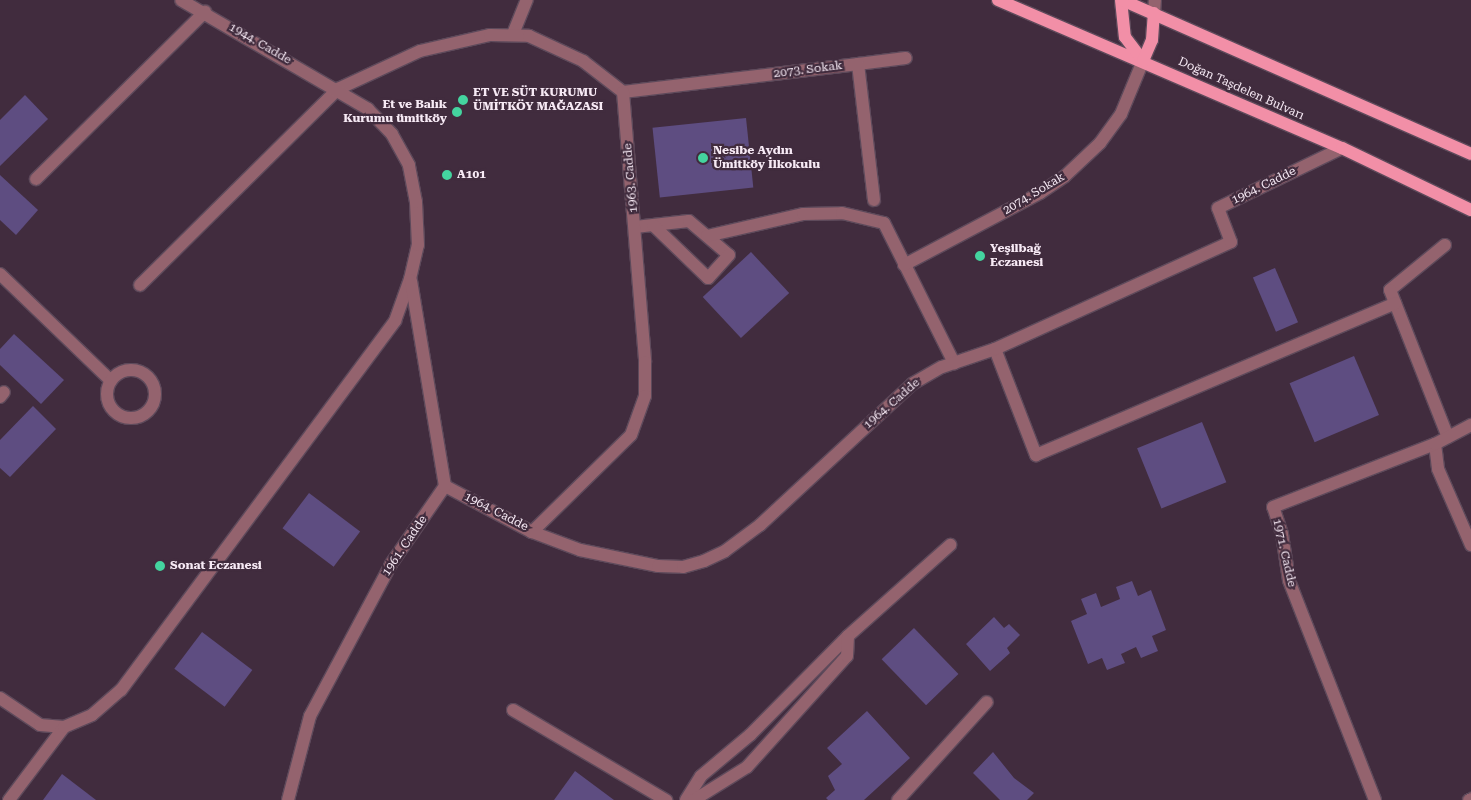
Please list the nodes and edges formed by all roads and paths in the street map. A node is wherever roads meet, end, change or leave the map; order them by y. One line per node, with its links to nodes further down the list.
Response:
1 (181, 0): 6 (street, 1944. Cadde)
2 (527, 0): 8 (street)
3 (998, 0): 10 (main road, Doğan Taşdelen Bulvarı)
4 (1122, 0): 7 (main road); 10 (main road)
5 (1155, 0): 7 (street)
6 (205, 12): 12 (street, 1944. Cadde); 16 (street)
7 (1154, 13): 10 (main road); 15 (main road)
8 (513, 34): 12 (street); 13 (street)
9 (906, 58): 11 (street)
10 (1143, 61): 14 (main road, Doğan Taşdelen Bulvarı); 23 (street, 2074. Sokak)
11 (858, 64): 13 (street, 2073. Sokak); 17 (street, 2073. Sokak)
12 (338, 89): 25 (street, 1944. Cadde); 26 (street)
13 (623, 92): 20 (street, 1963. Cadde)
14 (1342, 148): 18 (main road, Doğan Taşdelen Bulvarı); 28 (street, 1964. Cadde)
15 (1471, 154)
16 (36, 179)
17 (874, 200)
18 (1471, 210)
19 (653, 225): 20 (street); 21 (street); 21 (street)
20 (635, 227): 35 (street, 1963. Cadde)
21 (707, 236): 23 (street)
22 (1445, 245): 27 (street)
23 (904, 265): 29 (street)
24 (0, 274): 30 (street)
25 (410, 279): 34 (street); 42 (street, 1944. Cadde)
26 (140, 285)
27 (1395, 304): 28 (street); 32 (street)
28 (995, 349): 29 (street, 1964. Cadde)
29 (954, 363): 35 (street, 1964. Cadde)
30 (111, 381)
31 (1471, 425): 32 (street, 1971. Cadde)
32 (1448, 437): 33 (street, 1971. Cadde)
33 (1435, 444): 37 (street); 49 (street, 1971. Cadde)
34 (445, 486): 35 (street, 1964. Cadde); 44 (street, 1961. Cadde)
35 (532, 532)
36 (950, 545): 38 (street)
37 (1471, 545)
38 (848, 636): 46 (street); 47 (street)
39 (0, 698): 42 (street)
40 (986, 702): 48 (street)
41 (513, 710): 45 (street)
42 (64, 727): 43 (street)
43 (9, 800)
44 (288, 800)
45 (666, 800)
46 (686, 800)
47 (694, 800)
48 (898, 800)
49 (1375, 800)

